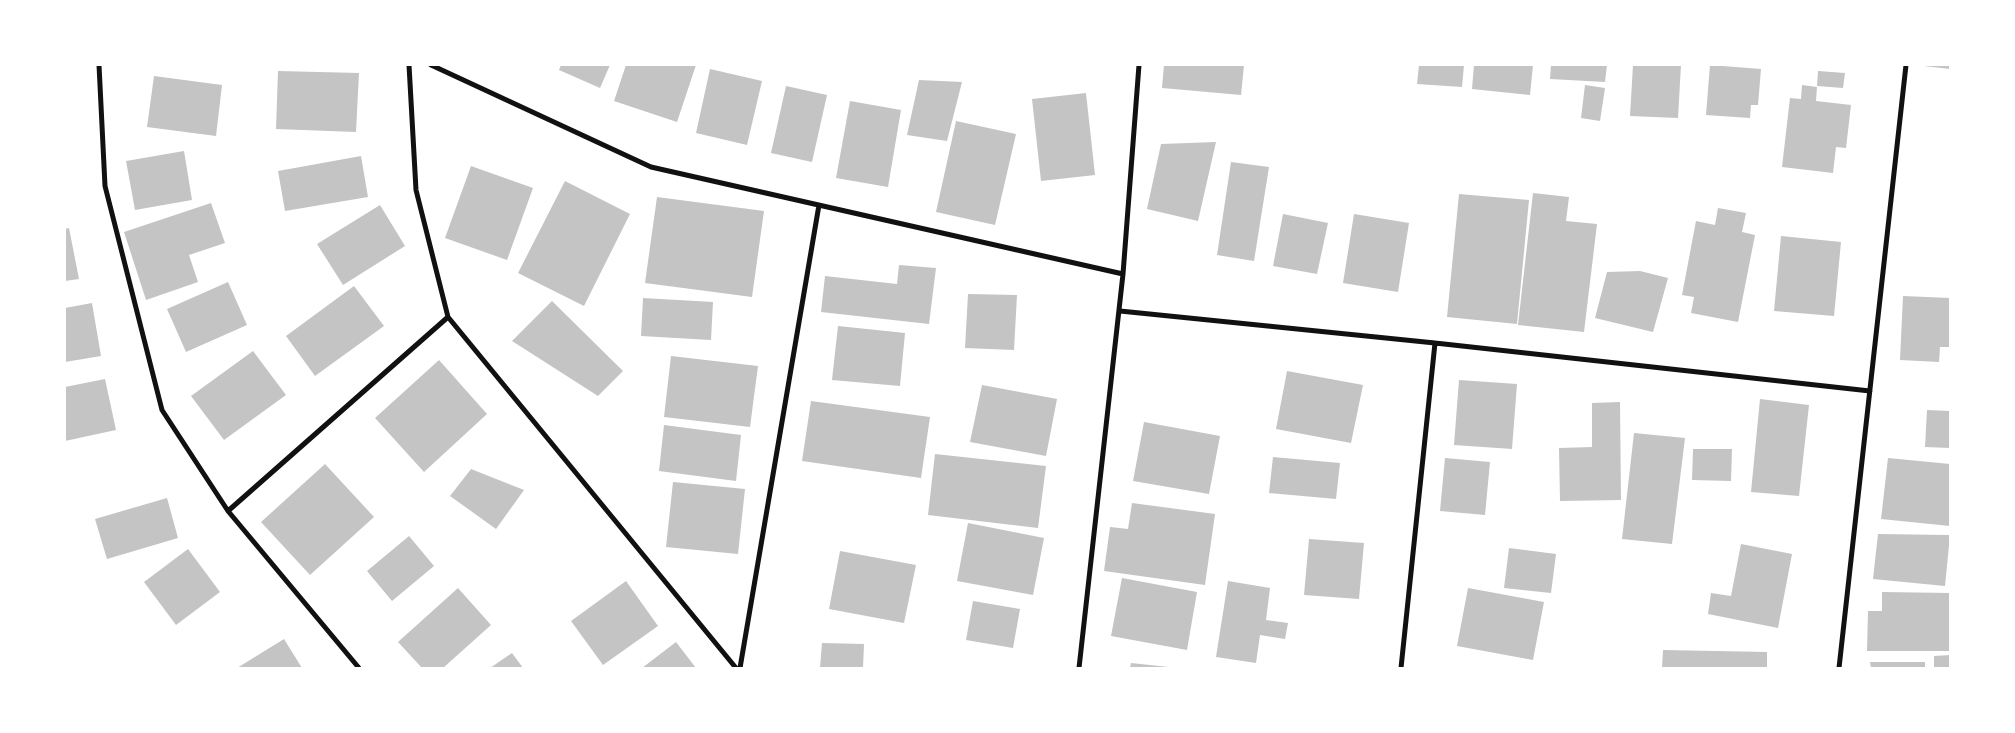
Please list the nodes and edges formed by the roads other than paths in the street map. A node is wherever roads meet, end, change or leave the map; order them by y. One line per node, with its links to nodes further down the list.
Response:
1 (99, 65): 12 (street)
2 (409, 65): 9 (street)
3 (431, 65): 6 (street)
4 (1139, 65): 7 (street)
5 (1906, 65): 11 (street)
6 (819, 205): 7 (street); 15 (street)
7 (1124, 274): 8 (street)
8 (1120, 311): 10 (street); 16 (street)
9 (448, 317): 12 (street); 14 (street)
10 (1435, 343): 11 (street); 17 (street)
11 (1870, 391): 18 (street)
12 (228, 511): 13 (street)
13 (359, 668)
14 (736, 668)
15 (740, 668)
16 (1079, 668)
17 (1401, 668)
18 (1839, 668)

